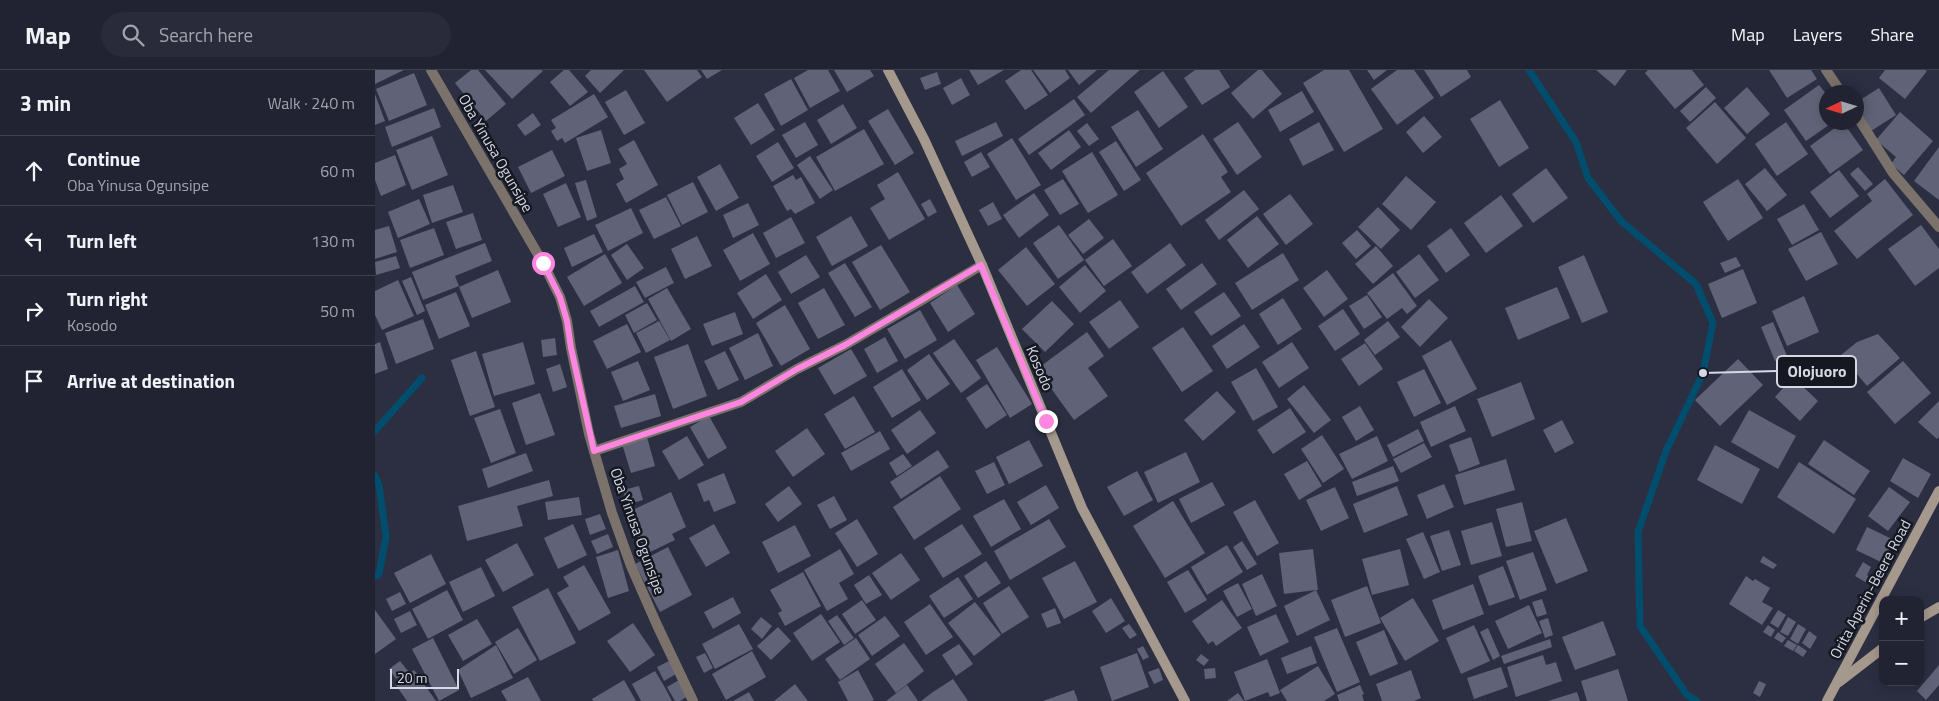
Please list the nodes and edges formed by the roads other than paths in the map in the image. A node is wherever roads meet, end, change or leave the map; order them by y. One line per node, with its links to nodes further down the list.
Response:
1 (431, 70): 8 (street, Oba Yinusa Ogunsipe)
2 (889, 70): 7 (main road, Kosodo)
3 (1826, 70): 4 (street)
4 (1836, 85)
5 (1864, 127): 6 (street)
6 (1939, 227)
7 (981, 265): 8 (street); 15 (main road, Kosodo)
8 (594, 451): 14 (street, Oba Yinusa Ogunsipe)
9 (1939, 491): 13 (main road, Orita Aperin-Beere Road)
10 (1939, 607): 11 (main road)
11 (1924, 616)
12 (1879, 651): 13 (main road)
13 (1836, 684): 16 (main road, Orita Aperin-Beere Road)
14 (693, 701)
15 (1185, 701)
16 (1827, 701)

